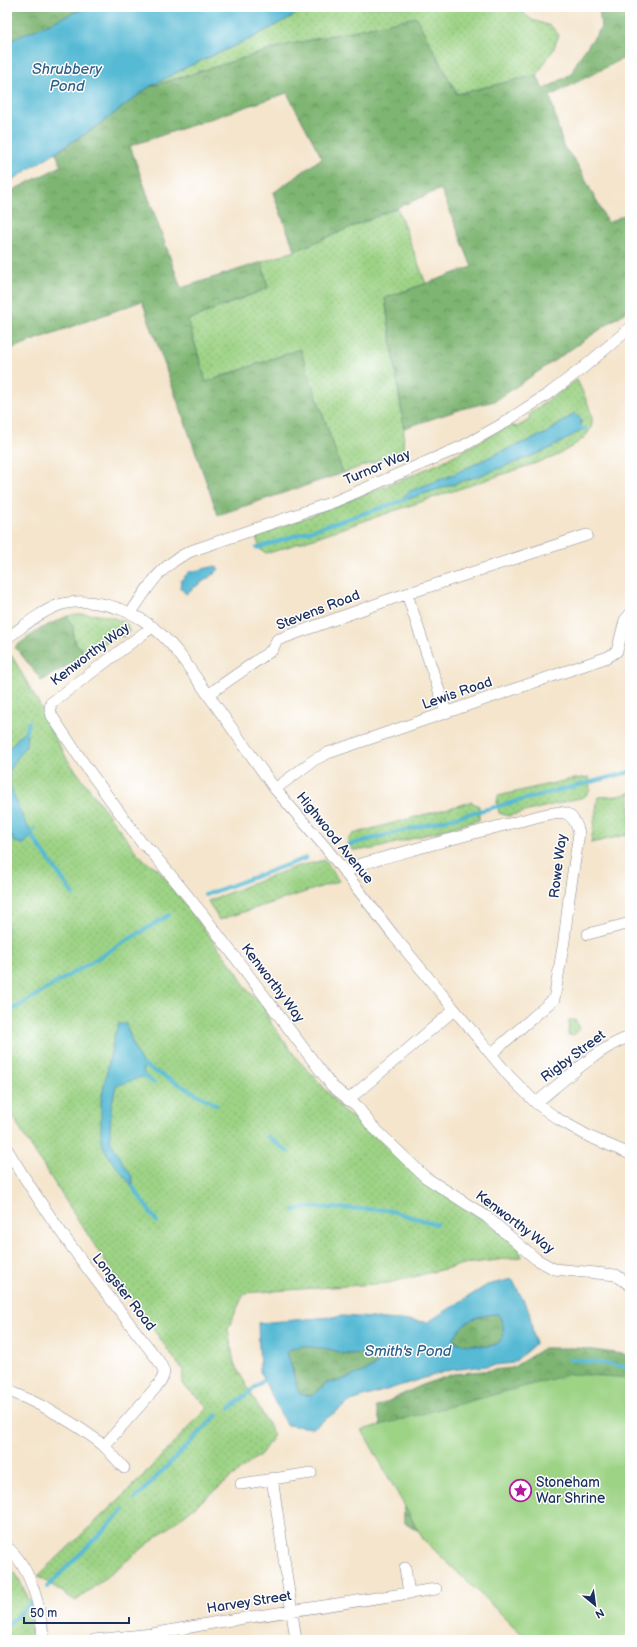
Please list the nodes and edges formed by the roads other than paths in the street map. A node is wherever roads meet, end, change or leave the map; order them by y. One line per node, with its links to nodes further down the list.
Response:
1 (630, 328): 4 (street, Turnor Way)
2 (587, 535): 3 (street, Stevens Road)
3 (407, 594): 8 (street, Stevens Road); 9 (street)
4 (131, 613): 6 (street, Highwood Avenue); 7 (street, Highwood Avenue)
5 (630, 614): 9 (street, Lewis Road)
6 (153, 627): 8 (street, Highwood Avenue); 17 (street, Kenworthy Way)
7 (7, 638)
8 (209, 694): 10 (street, Highwood Avenue)
9 (446, 712): 10 (street, Lewis Road)
10 (275, 789): 11 (street, Highwood Avenue)
11 (346, 874): 14 (street, Highwood Avenue); 16 (street, Rowe Way)
12 (630, 923): 13 (street)
13 (588, 934)
14 (454, 1010): 16 (street, Highwood Avenue); 17 (street)
15 (630, 1037): 18 (street, Rigby Street)
16 (491, 1054): 18 (street, Highwood Avenue)
17 (348, 1100): 21 (street, Kenworthy Way)
18 (536, 1103): 20 (street, Highwood Avenue)
19 (7, 1149): 23 (street, Longster Road)
20 (630, 1154)
21 (630, 1285)
22 (7, 1390): 23 (street)
23 (104, 1446): 24 (street)
24 (124, 1468)
25 (311, 1473): 26 (street)
26 (272, 1478): 27 (street); 32 (street)
27 (241, 1484)
28 (7, 1547): 34 (street)
29 (405, 1568): 31 (street)
30 (436, 1589): 31 (street, Harvey Street)
31 (409, 1593): 32 (street, Harvey Street)
32 (291, 1610): 33 (street, Harvey Street); 36 (street)
33 (152, 1637): 35 (street, Harvey Street)
34 (43, 1640)
35 (94, 1640)
36 (296, 1640)

